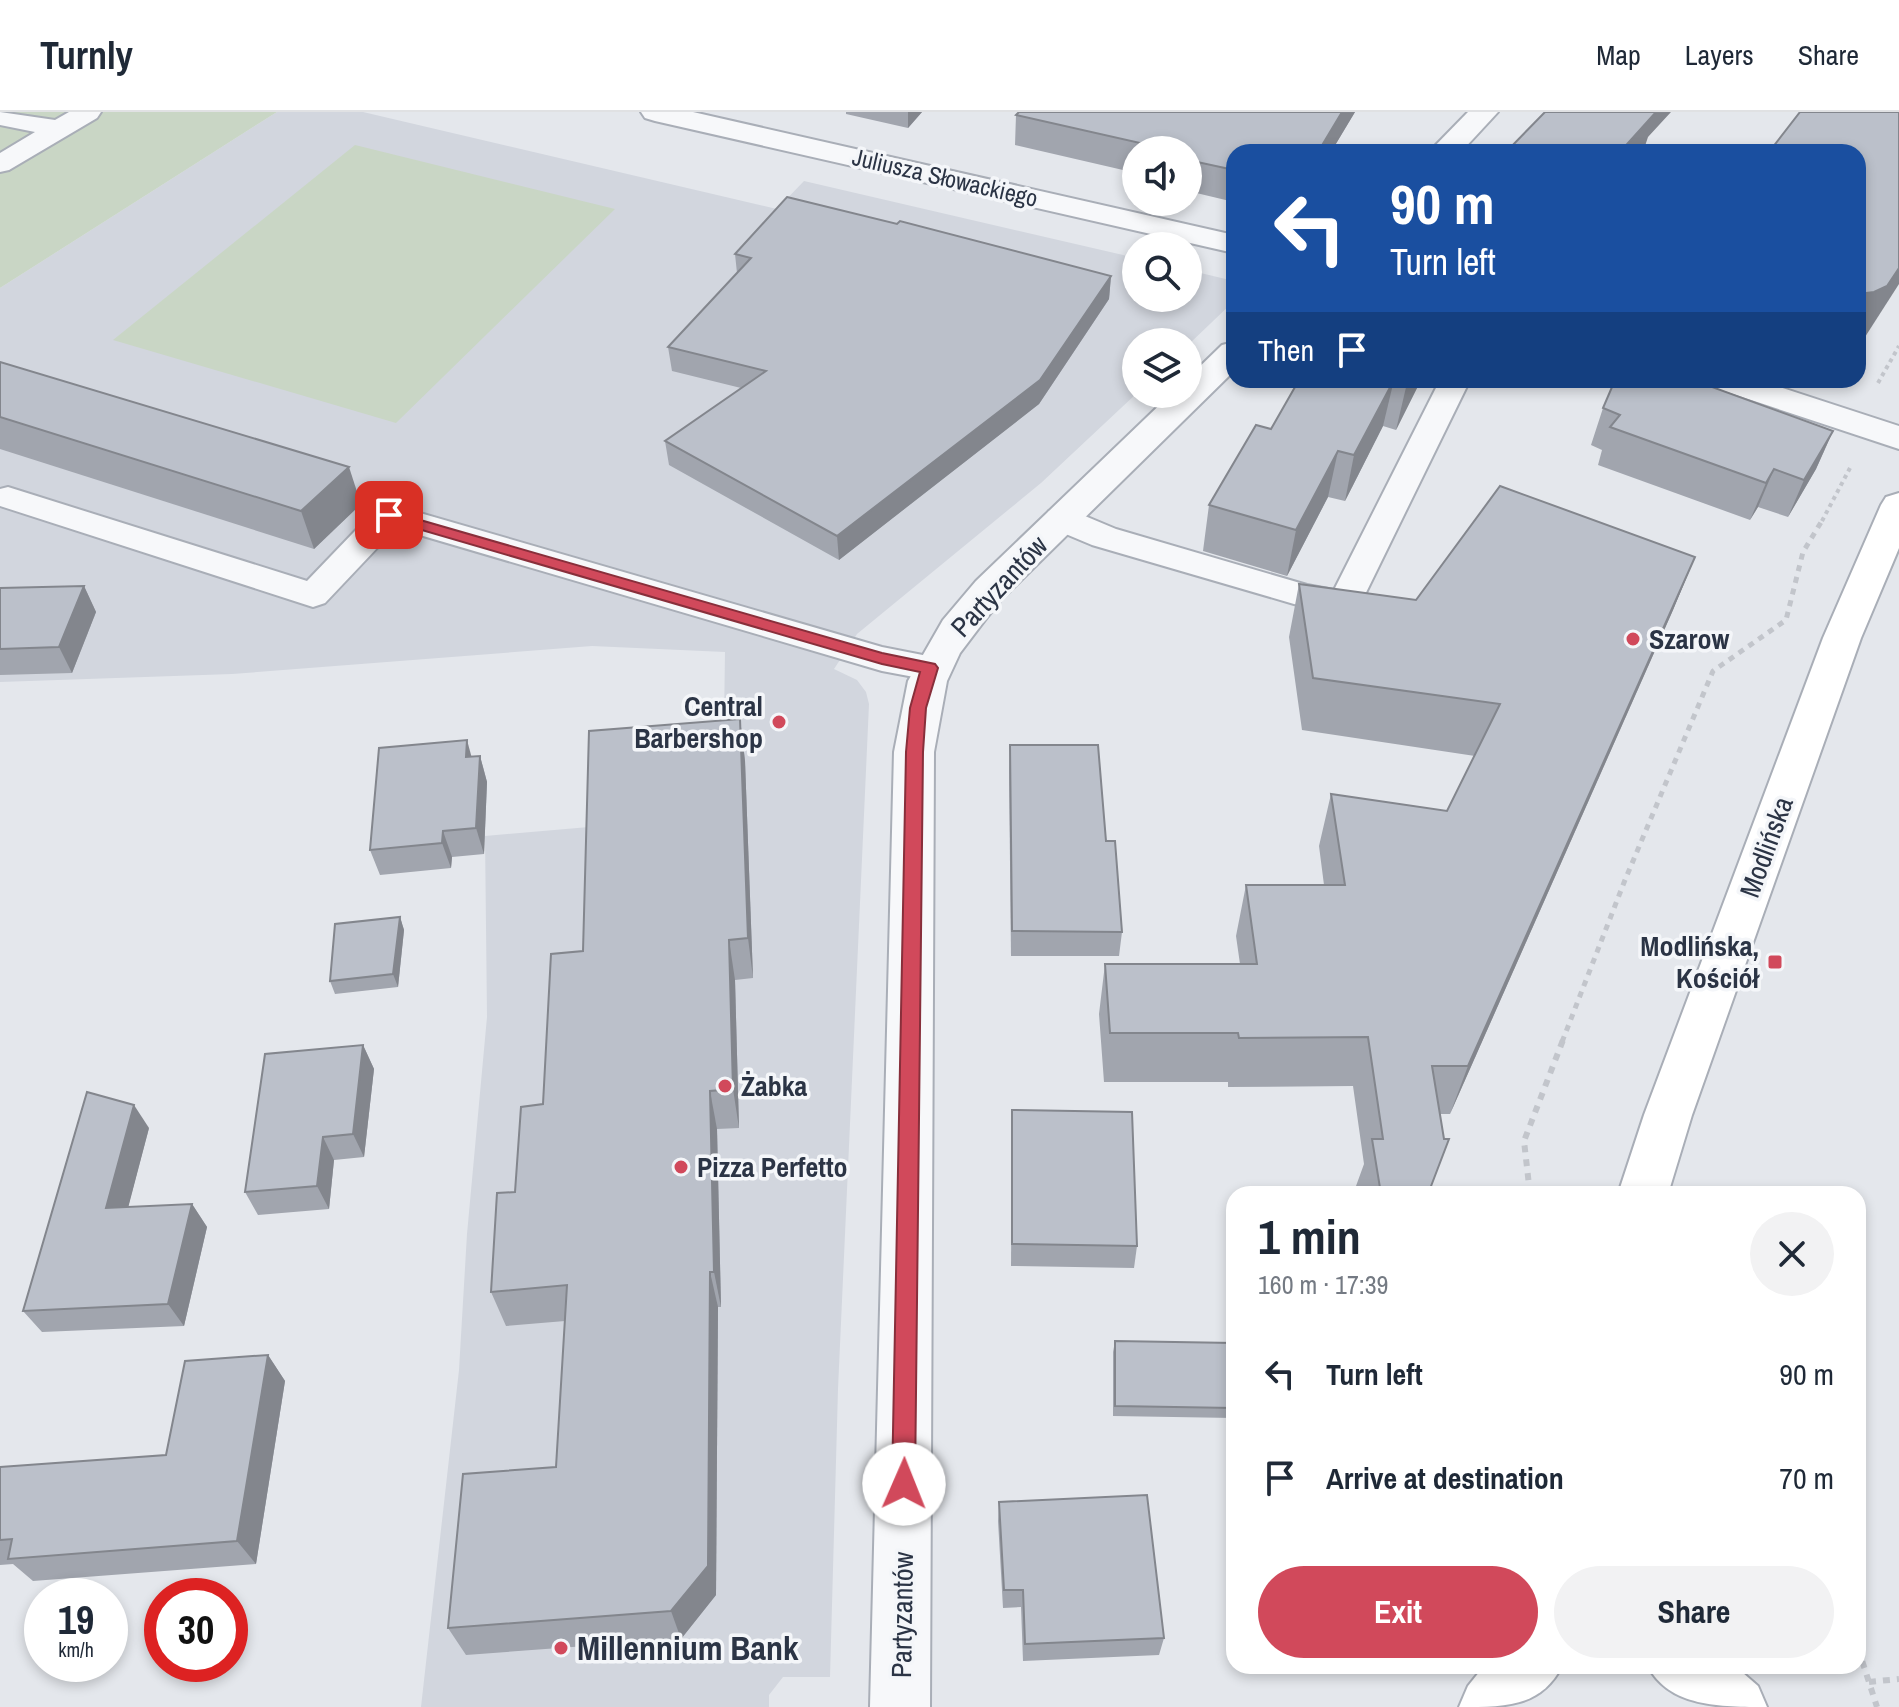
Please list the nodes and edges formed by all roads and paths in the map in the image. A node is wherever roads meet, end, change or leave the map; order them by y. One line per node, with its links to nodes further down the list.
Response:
1 (88, 112): 5 (lane)
2 (655, 112): 8 (street, Juliusza Słowackiego)
3 (1484, 112): 6 (street)
4 (0, 117): 5 (lane)
5 (59, 129): 7 (lane)
6 (1452, 144)
7 (0, 164)
8 (1226, 242)
9 (1899, 346): 13 (path)
10 (1226, 360): 17 (street, Partyzantów)
11 (1451, 388): 17 (lane)
12 (1748, 388): 13 (street)
13 (1864, 427): 14 (street); 19 (path)
14 (1899, 438)
15 (8, 497): 18 (lane)
16 (1899, 505): 20 (main road, Modlińska)
17 (1061, 519): 18 (street, Partyzantów)
18 (930, 668): 25 (street, Partyzantów)
19 (1529, 1186)
20 (1646, 1186)
21 (1866, 1673): 24 (path)
22 (1521, 1674): 26 (main road)
23 (1899, 1679): 24 (path)
24 (1869, 1682): 27 (path)
25 (900, 1707)
26 (1489, 1707)
27 (1877, 1707)

